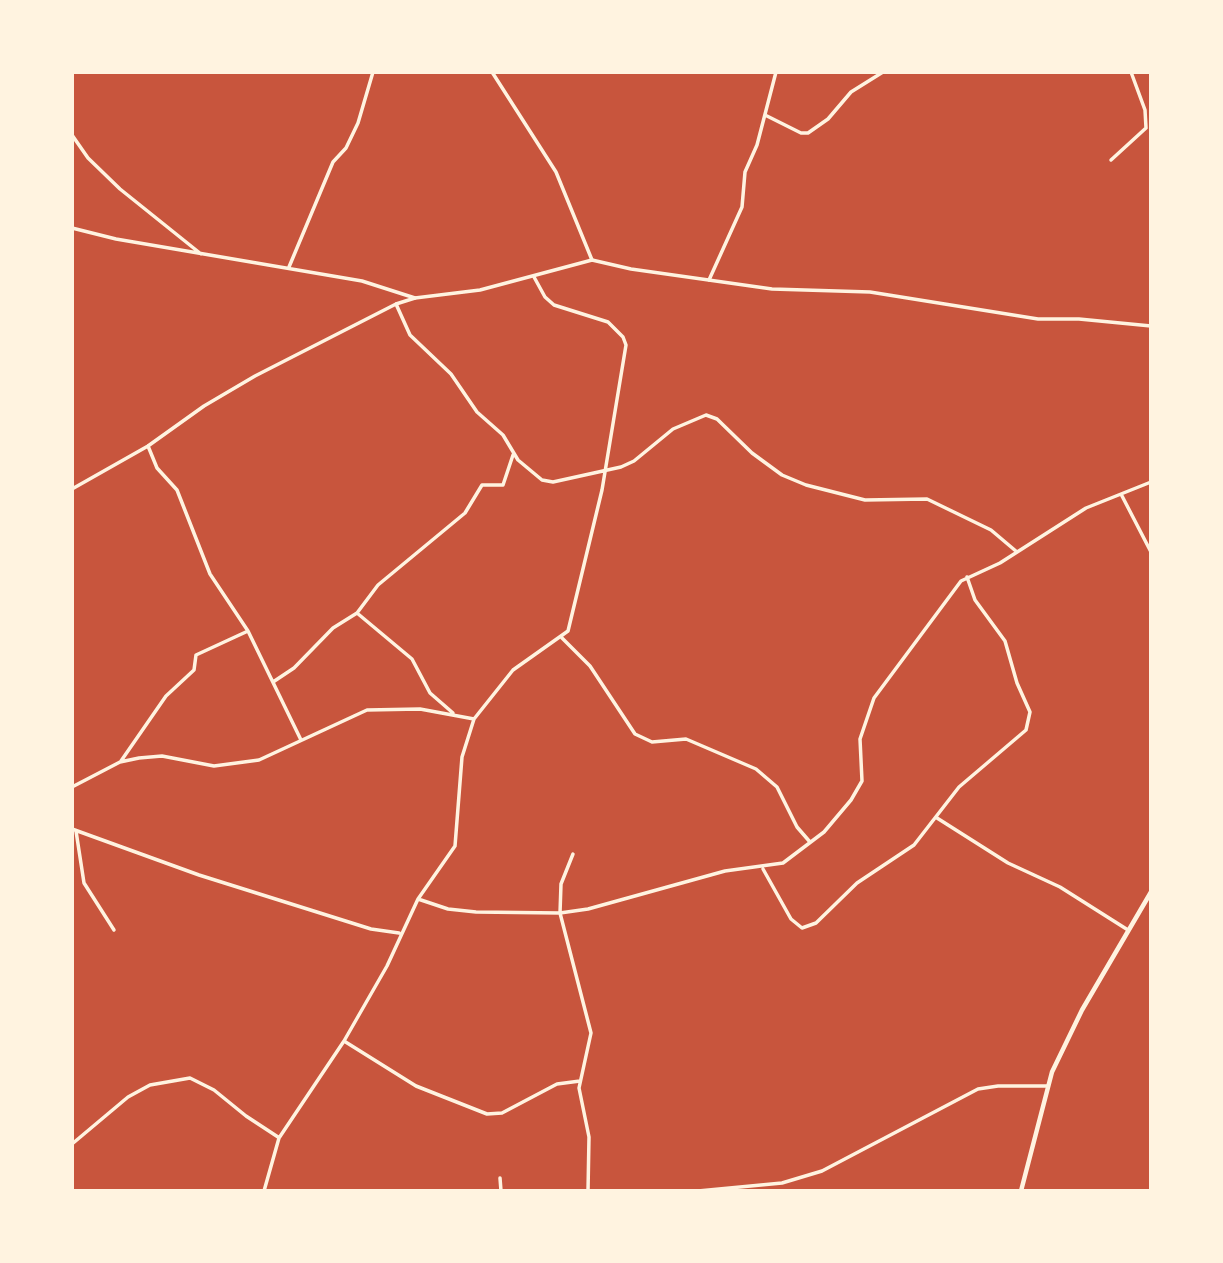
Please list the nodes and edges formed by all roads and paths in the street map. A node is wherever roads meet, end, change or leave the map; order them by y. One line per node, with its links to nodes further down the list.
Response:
1 (373, 72): 12 (street)
2 (492, 72): 11 (street)
3 (776, 72): 6 (street)
4 (883, 72): 6 (street)
5 (1131, 72): 8 (street)
6 (765, 115): 14 (street)
7 (72, 135): 10 (street)
8 (1111, 160)
9 (72, 228): 10 (street)
10 (203, 255): 12 (street)
11 (592, 260): 13 (street); 14 (street)
12 (288, 268): 15 (street)
13 (534, 277): 15 (street); 20 (street)
14 (709, 280): 17 (street)
15 (415, 298): 16 (street)
16 (396, 304): 18 (street); 19 (street)
17 (1151, 326)
18 (148, 446): 22 (street); 28 (street)
19 (514, 453): 20 (street); 27 (street)
20 (605, 471): 24 (street); 29 (street)
21 (1151, 482): 23 (street)
22 (72, 489)
23 (1121, 494): 24 (street); 25 (street)
24 (1017, 551): 26 (street)
25 (1151, 552)
26 (967, 578): 36 (street); 38 (street)
27 (357, 613): 30 (street); 31 (street)
28 (248, 631): 30 (street); 34 (street)
29 (562, 638): 32 (street); 38 (street)
30 (273, 682): 33 (street)
31 (455, 715): 32 (street); 33 (street)
32 (474, 719): 42 (street)
33 (302, 740): 34 (street)
34 (120, 762): 35 (street)
35 (72, 788)
36 (937, 818): 40 (street); 45 (street)
37 (74, 830): 44 (street); 46 (street)
38 (811, 843): 40 (street)
39 (573, 855): 43 (street)
40 (763, 868): 43 (street)
41 (1151, 892): 45 (main road)
42 (418, 899): 43 (street); 46 (street)
43 (561, 913): 48 (street)
44 (114, 930)
45 (1128, 930): 49 (main road)
46 (400, 933): 47 (street)
47 (344, 1041): 48 (street); 50 (street)
48 (580, 1081): 55 (street)
49 (1047, 1086): 56 (street); 57 (main road)
50 (279, 1138): 51 (street); 53 (street)
51 (72, 1144)
52 (500, 1178): 54 (street)
53 (264, 1191)
54 (501, 1191)
55 (588, 1191)
56 (698, 1191)
57 (1021, 1191)

